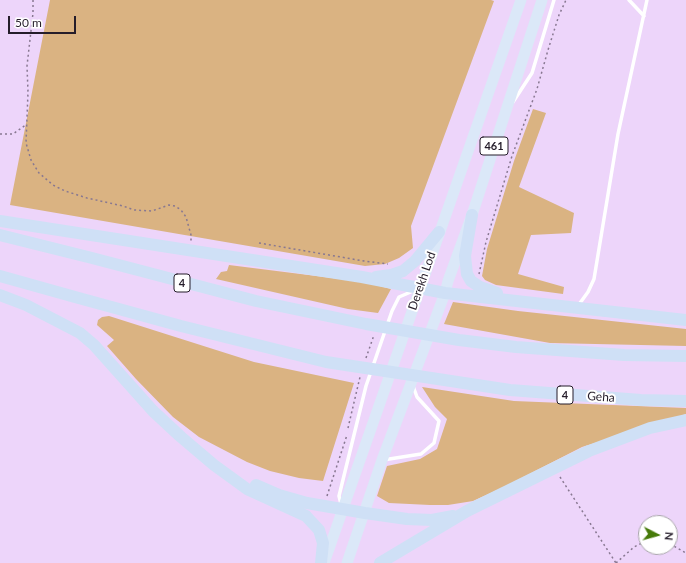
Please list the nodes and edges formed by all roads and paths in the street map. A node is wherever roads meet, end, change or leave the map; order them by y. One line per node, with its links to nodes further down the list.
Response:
1 (33, 0): 9 (path)
2 (521, 0): 13 (main road, Derekh Lod / 461)
3 (542, 0): 8 (main road, Derekh Lod / 461)
4 (554, 0): 8 (lane)
5 (629, 0): 7 (lane)
6 (647, 0): 7 (lane)
7 (644, 16): 23 (lane)
8 (502, 120): 11 (main road, Derekh Lod / 461)
9 (27, 124): 10 (path); 16 (path)
10 (0, 134)
11 (472, 215): 21 (main road, Derekh Lod / 461); 23 (highway)
12 (0, 221): 16 (highway)
13 (439, 232): 17 (highway); 20 (main road, Derekh Lod / 461)
14 (0, 235): 26 (highway, 4)
15 (259, 243): 17 (path)
16 (190, 250): 19 (highway)
17 (408, 266): 19 (highway)
18 (0, 276): 28 (highway, Geha / 4)
19 (362, 278): 20 (highway)
20 (419, 288): 21 (highway); 33 (main road, Derekh Lod / 461); 33 (lane)
21 (445, 293): 24 (highway); 27 (main road, Derekh Lod / 461)
22 (0, 295): 31 (highway)
23 (580, 303): 24 (highway)
24 (631, 313): 25 (highway)
25 (686, 320)
26 (686, 356)
27 (411, 384): 30 (main road, Derekh Lod / 461); 30 (lane)
28 (686, 401)
29 (686, 420): 32 (highway)
30 (382, 460): 35 (main road, Derekh Lod / 461)
31 (214, 465): 33 (highway); 37 (highway)
32 (556, 468): 34 (highway); 40 (path)
33 (342, 509): 35 (highway); 37 (main road, Derekh Lod / 461)
34 (467, 511): 35 (highway); 39 (highway)
35 (365, 514): 38 (main road, Derekh Lod / 461)
36 (638, 545): 40 (path)
37 (323, 563)
38 (347, 563)
39 (380, 563)
40 (616, 563)

